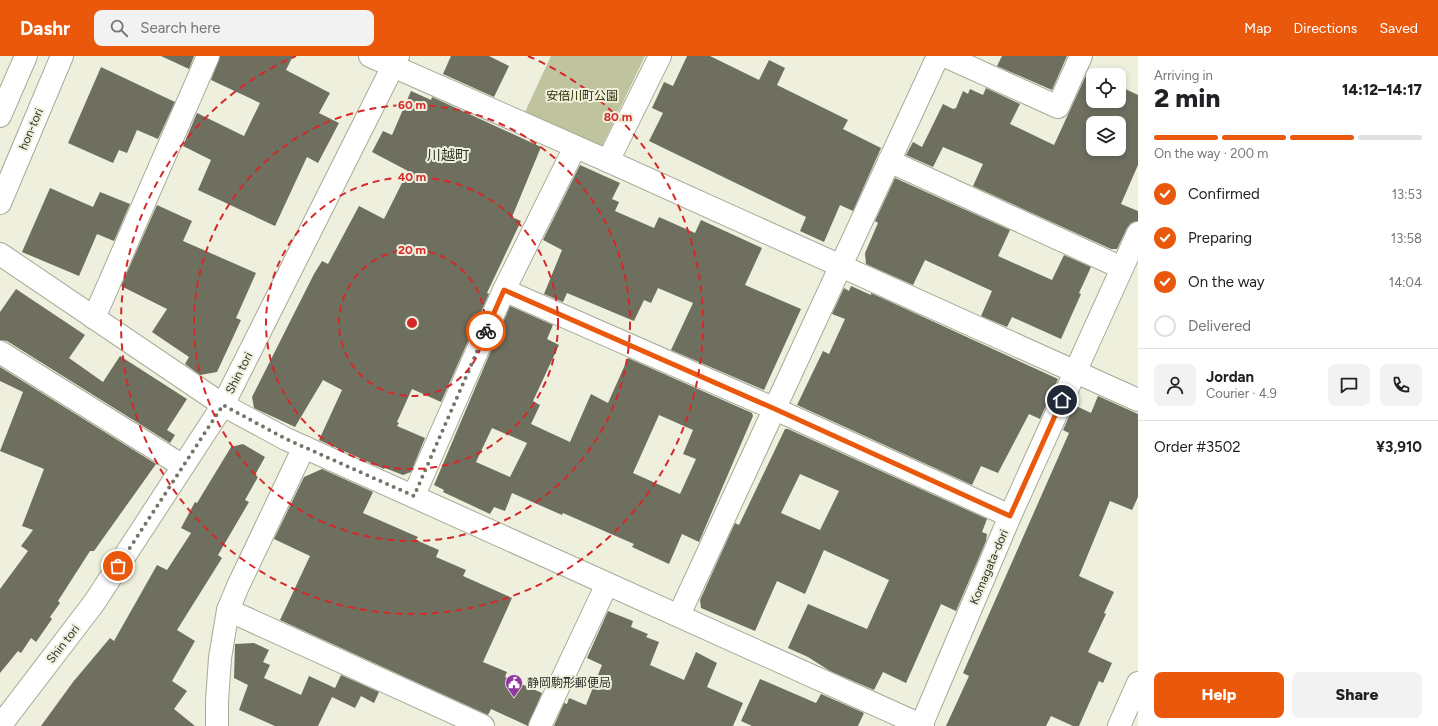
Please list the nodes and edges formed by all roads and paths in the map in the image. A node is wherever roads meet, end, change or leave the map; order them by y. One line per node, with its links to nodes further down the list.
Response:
1 (26, 56): 10 (street)
2 (62, 56): 14 (street, hon-tori)
3 (208, 56): 20 (street)
4 (370, 56): 9 (street)
5 (660, 56): 12 (street)
6 (938, 56): 13 (street)
7 (945, 56): 8 (street)
8 (1081, 56)
9 (395, 61): 11 (street); 24 (street, Shin tori)
10 (0, 116)
11 (575, 147): 12 (street); 19 (street)
12 (608, 161): 17 (street)
13 (889, 161): 17 (street); 18 (street)
14 (0, 203)
15 (1138, 233): 18 (street, Komagata-dori)
16 (0, 254): 20 (street)
17 (840, 266): 22 (street); 25 (street)
18 (1122, 268): 22 (street, Komagata-dori)
19 (504, 290): 25 (street); 28 (street)
20 (94, 318): 24 (street)
21 (0, 352): 27 (street)
22 (1075, 371): 23 (street); 29 (street, Komagata-dori)
23 (1138, 400)
24 (223, 405): 26 (street); 27 (street, Shin tori)
25 (775, 409): 29 (street); 32 (street)
26 (304, 447): 28 (street); 31 (street)
27 (184, 466): 34 (street, Shin tori)
28 (414, 496): 30 (street)
29 (1010, 516): 38 (street, Komagata-dori)
30 (607, 584): 32 (street); 37 (street)
31 (228, 610): 35 (street); 36 (street)
32 (680, 615): 38 (street)
33 (1138, 683): 39 (street)
34 (0, 726)
35 (217, 726)
36 (483, 726)
37 (540, 726)
38 (922, 726)
39 (1119, 726)

